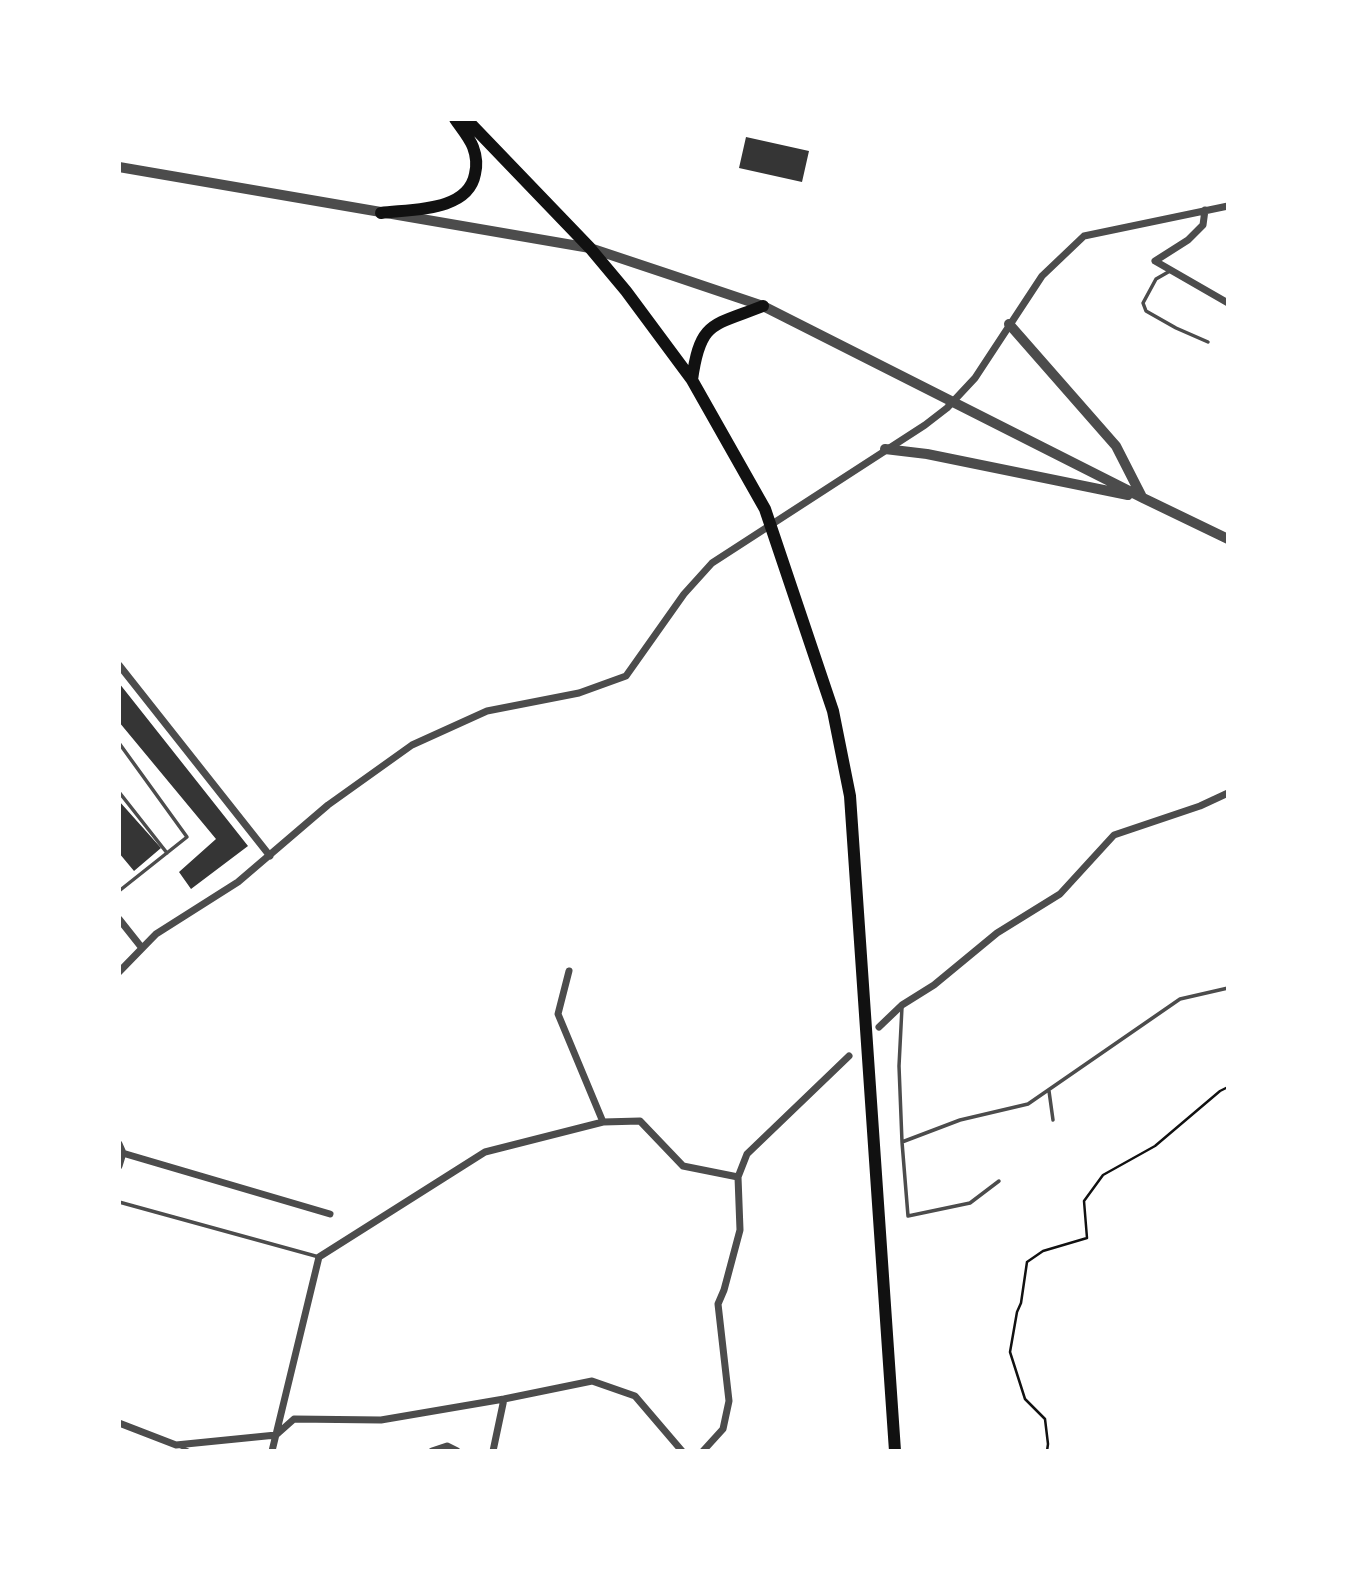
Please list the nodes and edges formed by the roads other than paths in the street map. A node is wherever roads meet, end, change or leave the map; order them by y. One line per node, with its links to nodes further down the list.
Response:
1 (455, 119): 6 (main road)
2 (466, 119): 7 (main road)
3 (119, 167): 6 (street)
4 (1228, 205): 5 (street)
5 (1205, 210): 8 (street); 11 (street)
6 (381, 213): 7 (street)
7 (590, 248): 10 (street); 13 (main road)
8 (1170, 271): 9 (street); 12 (lane)
9 (1228, 303)
10 (763, 306): 13 (main road); 15 (street)
11 (1009, 324): 14 (street); 15 (street)
12 (1208, 342)
13 (692, 380): 55 (main road)
14 (885, 449): 15 (street); 22 (street)
15 (1143, 498): 16 (street)
16 (1228, 538)
17 (119, 665): 22 (street)
18 (119, 743): 21 (lane)
19 (119, 792): 21 (lane)
20 (1228, 793): 29 (street)
21 (167, 853): 23 (lane)
22 (270, 856): 25 (street)
23 (119, 891)
24 (119, 919): 25 (street)
25 (142, 948): 27 (street)
26 (569, 971): 34 (street)
27 (119, 972)
28 (1228, 988): 32 (lane)
29 (902, 1005): 30 (street); 35 (lane)
30 (879, 1027)
31 (849, 1056): 39 (street)
32 (1049, 1090): 33 (lane); 35 (lane)
33 (1053, 1120)
34 (603, 1122): 39 (street); 43 (street)
35 (902, 1142): 40 (lane)
36 (119, 1144): 37 (street)
37 (121, 1153): 38 (street); 42 (street)
38 (119, 1166)
39 (738, 1177): 54 (street)
40 (999, 1181)
41 (119, 1202): 43 (lane)
42 (330, 1214)
43 (319, 1257): 46 (street)
44 (505, 1399): 46 (street); 52 (street); 53 (street)
45 (119, 1423): 47 (street)
46 (276, 1435): 47 (street); 49 (street)
47 (176, 1445): 48 (lane)
48 (190, 1451)
49 (272, 1451)
50 (432, 1451): 51 (street)
51 (457, 1451)
52 (493, 1451)
53 (682, 1451)
54 (703, 1451)
55 (895, 1451)

